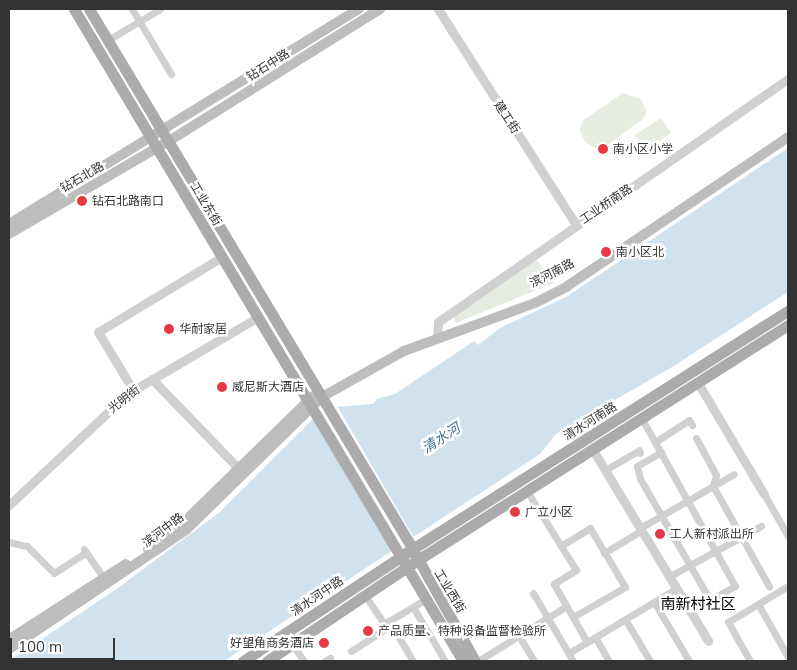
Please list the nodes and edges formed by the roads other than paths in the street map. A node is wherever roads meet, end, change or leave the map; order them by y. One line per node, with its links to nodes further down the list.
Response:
1 (74, 9): 15 (main road, 工业东街)
2 (89, 9): 9 (main road, 工业东街)
3 (132, 9): 8 (street)
4 (160, 9): 8 (street)
5 (359, 9): 12 (main road, 钻石中路)
6 (380, 9): 16 (main road, 钻石中路)
7 (438, 9): 19 (street, 建工街)
8 (140, 21): 9 (street); 10 (street)
9 (108, 40): 12 (main road, 工业东街)
10 (171, 74)
11 (788, 79): 19 (street, 工业桥南路)
12 (162, 131): 15 (main road, 钻石北路); 16 (main road, 工业东街)
13 (788, 133): 25 (main road, 滨河南路)
14 (788, 137): 25 (main road, 滨河南路)
15 (150, 138): 17 (main road, 工业东街); 18 (main road, 钻石北路)
16 (168, 142): 17 (main road, 钻石北路); 29 (main road, 工业东街)
17 (157, 148): 20 (main road, 钻石北路); 21 (main road, 工业东街)
18 (9, 224)
19 (576, 225): 25 (street, 工业桥南路)
20 (9, 234)
21 (222, 257): 23 (main road, 工业东街); 28 (street)
22 (788, 311): 53 (main road, 清水河南路)
23 (258, 317): 26 (street, 光明街); 30 (main road, 工业东街)
24 (788, 325): 27 (main road, 清水河南路)
25 (437, 335): 29 (main road, 滨河南路)
26 (152, 379): 28 (street, 光明街); 38 (street)
27 (698, 383): 31 (main road, 清水河南路); 43 (street)
28 (134, 390): 45 (street, 光明街)
29 (322, 398): 30 (main road, 滨河南路); 53 (main road, 工业东街)
30 (311, 406): 38 (main road, 滨河中路); 53 (main road, 工业东街); 61 (main road, 滨河中路)
31 (642, 418): 34 (street); 35 (main road, 清水河南路)
32 (692, 426): 34 (street)
33 (696, 438): 41 (street)
34 (655, 442): 36 (street)
35 (593, 450): 39 (street); 42 (main road, 清水河南路)
36 (661, 452): 44 (street); 46 (street)
37 (640, 453): 39 (street)
38 (238, 468): 61 (main road, 滨河中路)
39 (605, 470): 48 (street)
40 (734, 474): 41 (street)
41 (713, 486): 44 (street); 49 (street)
42 (527, 491): 52 (street); 54 (main road, 清水河南路)
43 (764, 494): 50 (street)
44 (687, 501): 46 (street); 55 (street)
45 (9, 504)
46 (661, 516): 48 (street); 58 (street)
47 (760, 526): 49 (street)
48 (641, 529): 56 (street); 60 (street)
49 (742, 536): 55 (street); 63 (street)
50 (788, 536)
51 (9, 542): 61 (street)
52 (561, 546): 56 (street); 73 (street)
53 (408, 547): 57 (main road, 工业西街); 87 (main road, 清水河中路)
54 (434, 550): 57 (main road, 清水河南路); 62 (main road)
55 (715, 551): 58 (street); 58 (street)
56 (604, 553): 73 (street)
57 (412, 564): 59 (main road); 62 (main road, 工业西街)
58 (689, 566): 60 (street)
59 (394, 575): 62 (main road); 67 (main road)
60 (670, 576): 65 (street)
61 (106, 581): 78 (main road, 滨河中路); 82 (main road, 滨河中路)
62 (423, 583): 68 (main road, 工业西街); 93 (main road, 工业西街)
63 (769, 586)
64 (788, 586): 70 (street)
65 (677, 588): 69 (street); 79 (street)
66 (533, 593): 74 (street)
67 (365, 595): 81 (main road); 83 (street)
68 (426, 599): 71 (street); 92 (main road, 工业西街)
69 (654, 602): 75 (street); 86 (street)
70 (758, 604): 85 (street); 98 (street)
71 (413, 607): 90 (street); 91 (street)
72 (563, 608): 74 (street)
73 (573, 617): 80 (street)
74 (548, 618): 76 (street); 84 (street)
75 (625, 619): 77 (street); 97 (street)
76 (519, 636): 93 (street); 94 (street)
77 (595, 637): 80 (street); 96 (street)
78 (9, 640)
79 (708, 641)
80 (587, 642): 84 (street)
81 (292, 644): 88 (main road); 89 (street)
82 (9, 648)
83 (351, 651)
84 (569, 653): 95 (street)
85 (788, 657)
86 (688, 660)
87 (243, 661)
88 (269, 661)
89 (304, 661)
90 (413, 661)
91 (445, 661)
92 (463, 661)
93 (477, 661)
94 (534, 661)
95 (573, 661)
96 (609, 661)
97 (650, 661)
98 (750, 661)

